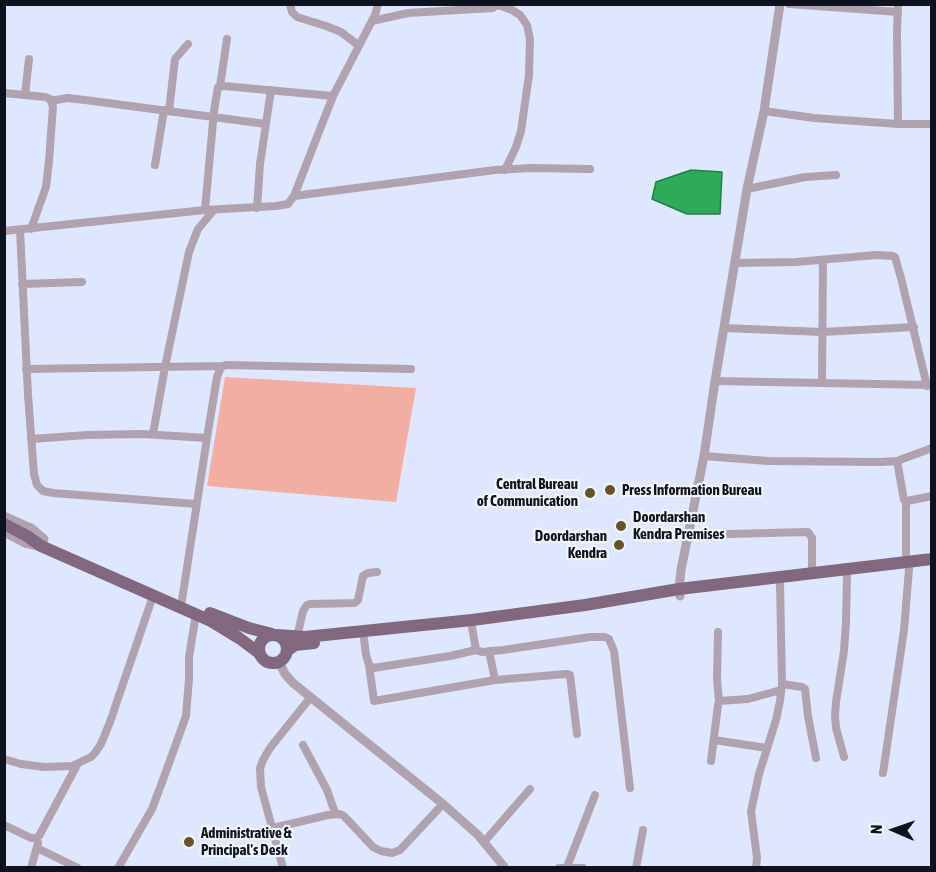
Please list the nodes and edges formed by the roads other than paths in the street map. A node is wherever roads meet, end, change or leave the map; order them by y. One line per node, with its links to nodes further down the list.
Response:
1 (290, 4): 10 (street)
2 (378, 4): 7 (street)
3 (780, 4): 19 (street)
4 (789, 4): 6 (street)
5 (498, 5): 7 (street); 26 (street)
6 (898, 8): 22 (street)
7 (372, 21): 10 (street)
8 (227, 39): 12 (street)
9 (188, 45): 18 (street)
10 (358, 45): 16 (street)
11 (29, 59): 15 (street)
12 (220, 86): 13 (street); 20 (street)
13 (271, 90): 16 (street); 21 (street)
14 (4, 93): 15 (street)
15 (25, 95): 17 (street)
16 (333, 96): 29 (street)
17 (51, 100): 18 (street); 33 (street)
18 (166, 111): 20 (street); 24 (street)
19 (764, 111): 22 (street); 28 (street)
20 (213, 117): 21 (street); 31 (street)
21 (266, 124): 30 (street)
22 (898, 124): 23 (street)
23 (932, 124)
24 (155, 165)
25 (590, 169): 26 (street)
26 (505, 170): 29 (street)
27 (836, 175): 28 (street)
28 (747, 189): 37 (street)
29 (294, 196): 30 (street)
30 (257, 207): 32 (street)
31 (205, 210): 32 (street); 33 (street)
32 (214, 210): 44 (street)
33 (31, 229): 34 (street)
34 (20, 230): 35 (street); 39 (street)
35 (4, 231)
36 (823, 260): 37 (street); 40 (street); 42 (street)
37 (735, 263): 41 (street)
38 (82, 282): 39 (street)
39 (22, 284): 45 (street)
40 (914, 327): 42 (street); 49 (street)
41 (724, 328): 42 (street); 47 (street)
42 (822, 332): 48 (street)
43 (223, 366): 44 (street); 46 (street); 51 (street)
44 (165, 367): 45 (street); 50 (street)
45 (27, 369): 52 (street)
46 (411, 369)
47 (715, 381): 48 (street); 54 (street)
48 (822, 383): 49 (street)
49 (929, 385)
50 (153, 435): 51 (street); 52 (street)
51 (207, 438): 58 (street)
52 (31, 439): 58 (street)
53 (932, 448): 55 (street)
54 (704, 456): 55 (street); 62 (street)
55 (897, 461): 57 (street)
56 (932, 496): 57 (street)
57 (906, 501): 65 (street)
58 (196, 504): 73 (street)
59 (4, 516): 63 (street)
60 (4, 524): 63 (main road)
61 (4, 532): 63 (street)
62 (689, 535): 68 (street); 71 (street)
63 (43, 543): 72 (main road); 73 (main road)
64 (932, 560): 65 (main road)
65 (908, 566): 66 (main road); 68 (main road); 69 (main road); 99 (street)
66 (932, 566)
67 (377, 572): 78 (street)
68 (812, 574): 71 (main road)
69 (847, 576): 70 (main road); 94 (street)
70 (780, 584): 71 (main road); 87 (street)
71 (680, 592): 75 (main road); 78 (main road)
72 (153, 596): 74 (main road); 98 (street)
73 (182, 600): 77 (main road)
74 (196, 614): 83 (main road); 113 (street)
75 (472, 627): 79 (main road); 81 (street)
76 (718, 632): 89 (street)
77 (275, 635): 78 (main road); 80 (main road); 83 (main road)
78 (297, 637)
79 (364, 639): 80 (main road); 85 (street)
80 (288, 650): 84 (main road)
81 (476, 650): 82 (street); 85 (street)
82 (489, 651): 86 (street); 100 (street)
83 (259, 653): 84 (main road)
84 (279, 662): 88 (street)
85 (369, 665): 86 (street)
86 (495, 680): 90 (street)
87 (781, 687): 89 (street); 93 (street); 95 (street)
88 (310, 698): 103 (street); 106 (street)
89 (719, 702): 91 (street)
90 (577, 734)
91 (714, 740): 93 (street); 97 (street)
92 (303, 746): 104 (street)
93 (767, 748): 120 (street)
94 (844, 757)
95 (816, 758)
96 (4, 759): 98 (street)
97 (711, 761)
98 (77, 765): 108 (street)
99 (883, 772)
100 (630, 788)
101 (530, 789): 109 (street)
102 (595, 795): 117 (street)
103 (443, 804): 104 (street); 109 (street)
104 (336, 813): 106 (street)
105 (4, 825): 108 (street)
106 (273, 828): 114 (street)
107 (643, 830): 119 (street)
108 (39, 836): 110 (street)
109 (484, 842): 115 (street)
110 (37, 848): 111 (street); 112 (street)
111 (32, 867)
112 (78, 867)
113 (118, 867)
114 (283, 867)
115 (505, 867)
116 (559, 867): 117 (street)
117 (567, 867): 118 (street)
118 (583, 867)
119 (636, 867)
120 (756, 867)

